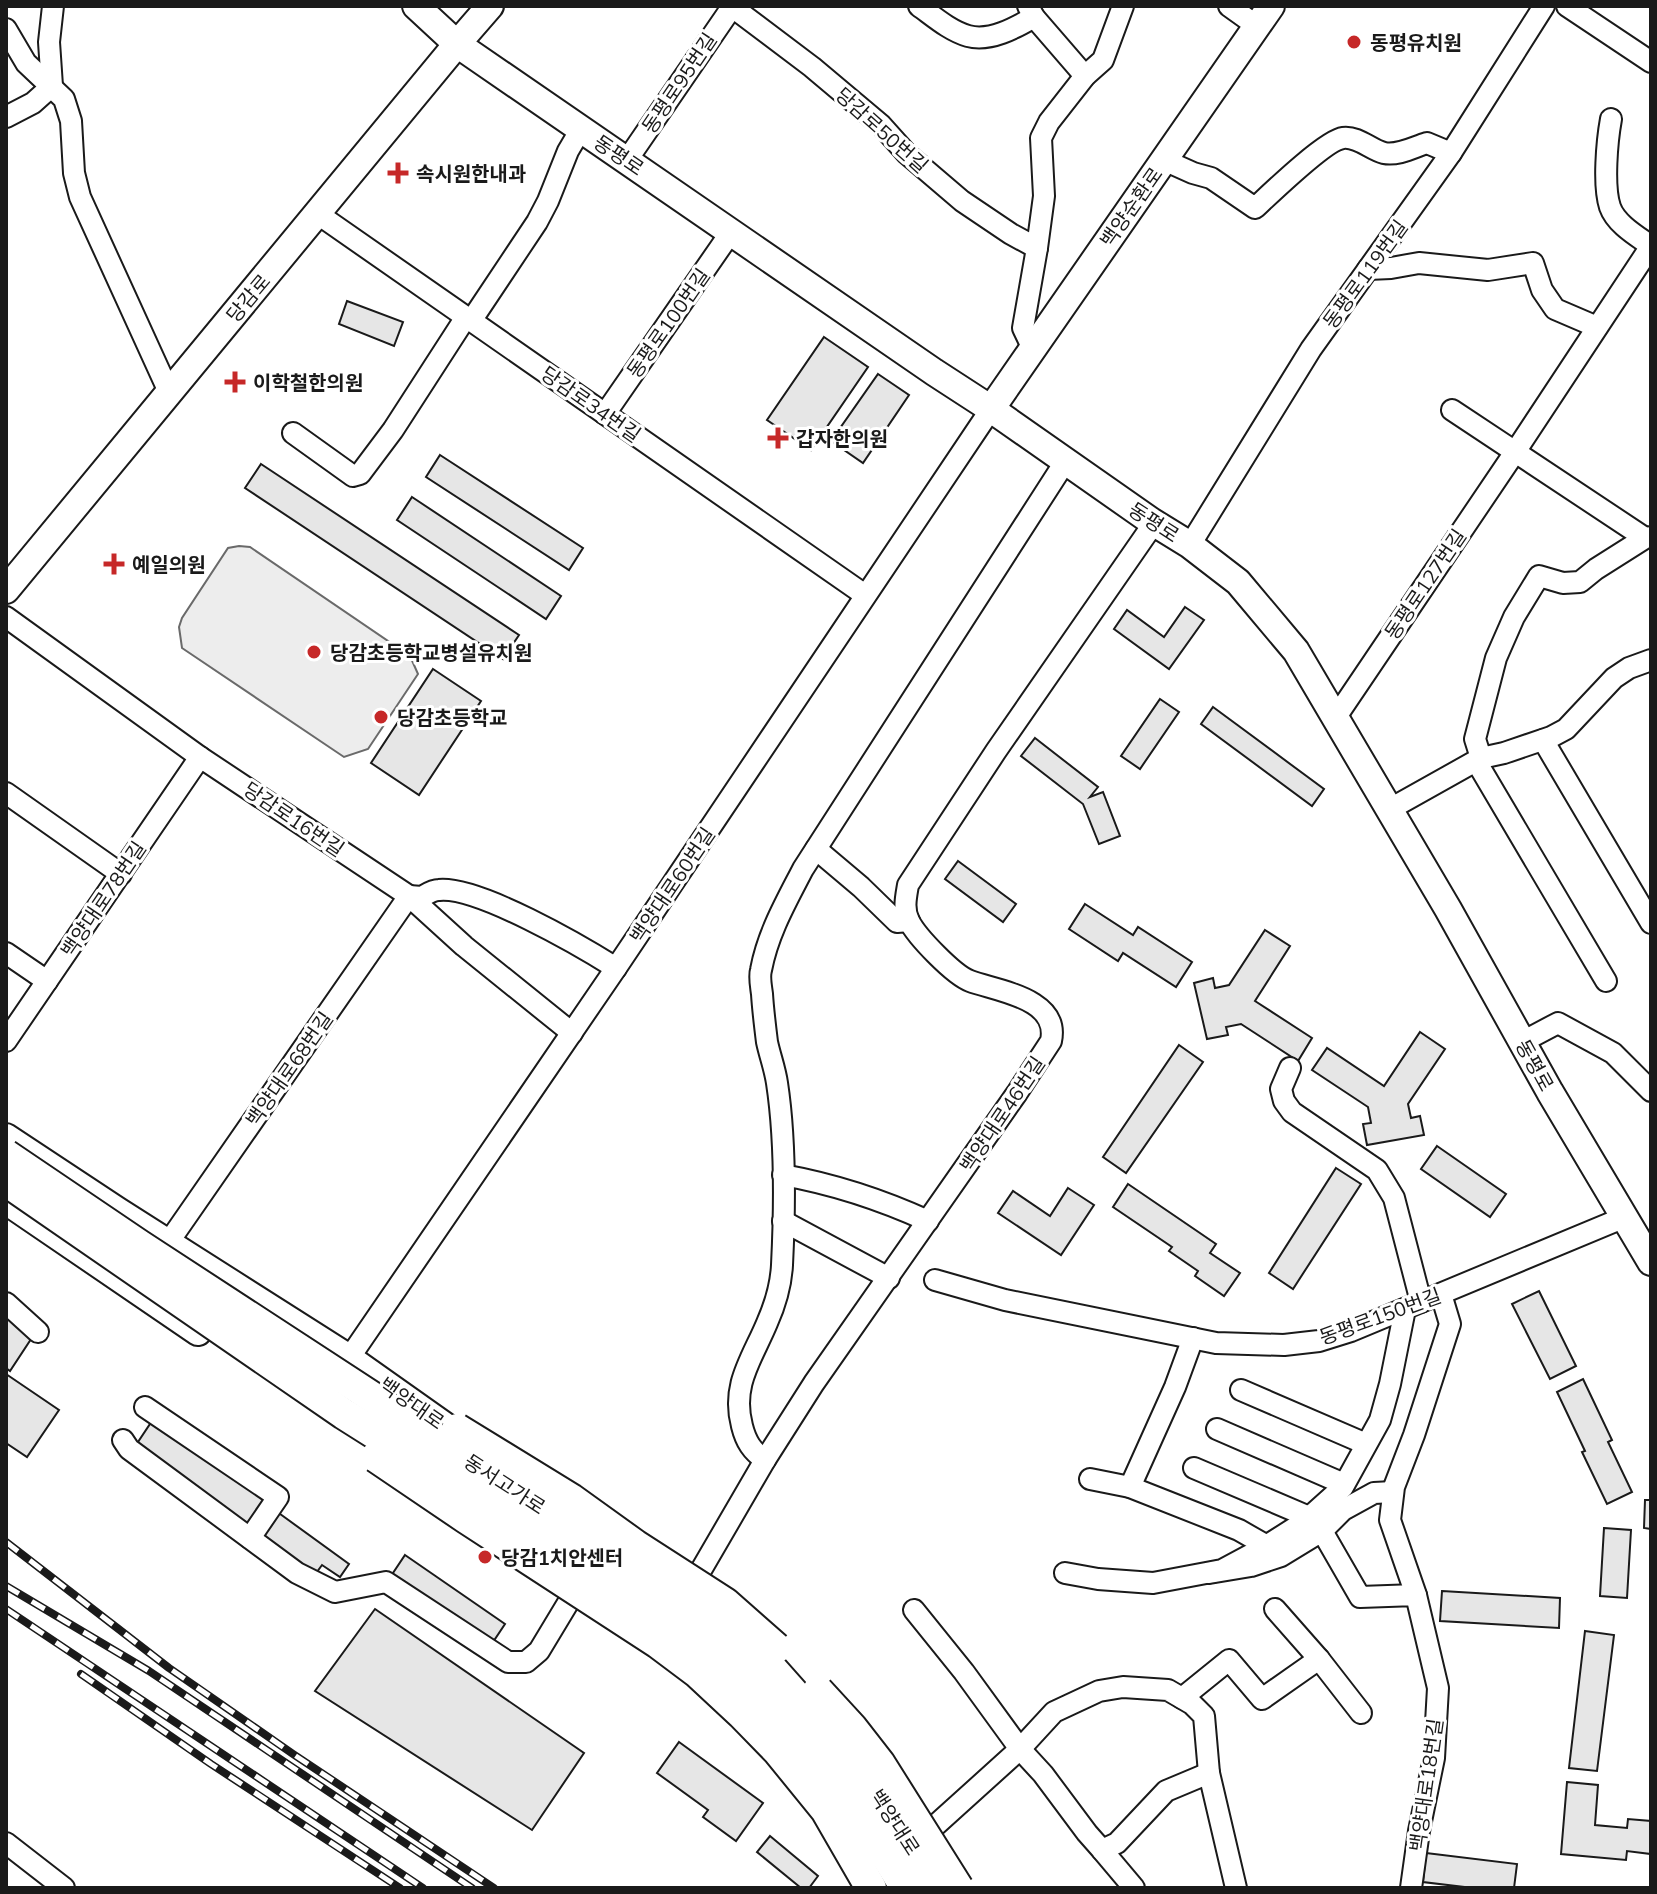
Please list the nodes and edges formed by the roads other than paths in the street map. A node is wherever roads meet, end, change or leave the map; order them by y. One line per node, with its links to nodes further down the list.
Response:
1 (53, 6): 16 (street)
2 (416, 6): 13 (main road, 동평로)
3 (490, 6): 13 (main road, 당감로)
4 (732, 6): 21 (street, 동평로95번길); 26 (street, 당감로50번길)
5 (919, 6): 10 (street)
6 (1123, 6): 15 (street)
7 (1229, 6): 11 (street)
8 (1544, 6): 20 (street, 동평로119번길)
9 (1567, 6): 14 (street)
10 (1031, 11): 15 (street)
11 (1264, 16): 22 (main road, 백양순환로)
12 (6, 29): 16 (street)
13 (457, 44): 19 (main road, 동평로); 23 (main road, 당감로)
14 (1651, 62)
15 (1085, 76): 26 (street)
16 (52, 86): 17 (street); 31 (street)
17 (6, 117)
18 (1611, 119): 25 (street)
19 (581, 129): 21 (main road, 동평로); 28 (street)
20 (1451, 153): 22 (street); 27 (street, 동평로119번길)
21 (627, 160): 24 (main road, 동평로)
22 (1164, 160): 30 (main road, 백양순환로)
23 (318, 214): 28 (street, 당감로34번길); 31 (main road, 당감로)
24 (731, 232): 32 (main road, 동평로); 34 (street, 동평로100번길)
25 (1651, 246): 29 (street, 동평로127번길)
26 (1037, 248): 30 (street)
27 (1368, 269): 29 (street); 40 (street, 동평로119번길)
28 (469, 319): 34 (street, 당감로34번길); 35 (street)
29 (1597, 327): 36 (street, 동평로127번길)
30 (1032, 347): 32 (main road, 백양순환로)
31 (169, 392): 41 (main road, 당감로)
32 (991, 409): 37 (main road, 동평로); 42 (street, 백양대로60번길)
33 (1452, 410): 36 (street)
34 (605, 414): 42 (street, 당감로34번길)
35 (293, 433)
36 (1515, 452): 39 (street); 45 (street, 동평로127번길)
37 (1065, 462): 38 (main road, 동평로); 51 (street)
38 (1154, 523): 40 (main road, 동평로); 54 (street)
39 (1648, 538): 48 (street)
40 (1190, 545): 45 (main road, 동평로)
41 (6, 590)
42 (865, 595): 57 (street, 백양대로60번길)
43 (6, 617): 47 (street, 당감로16번길)
44 (1651, 660): 46 (street)
45 (1336, 717): 50 (main road, 동평로)
46 (1543, 740): 48 (street); 55 (street)
47 (200, 757): 52 (street, 백양대로78번길); 53 (street, 당감로16번길)
48 (1479, 760): 50 (street); 59 (street)
49 (6, 793): 52 (street)
50 (1390, 809): 62 (main road, 동평로)
51 (816, 849): 54 (street); 67 (street)
52 (121, 874): 58 (street, 백양대로78번길)
53 (409, 896): 57 (street); 60 (street, 당감로16번길); 73 (street, 백양대로68번길)
54 (909, 921): 72 (street, 백양대로46번길)
55 (1651, 923)
56 (6, 953): 58 (street)
57 (616, 968): 60 (street, 백양대로60번길)
58 (47, 981): 61 (street, 백양대로78번길)
59 (1606, 981)
60 (572, 1033): 82 (street, 백양대로60번길)
61 (6, 1041)
62 (1522, 1042): 64 (street); 70 (main road, 동평로)
63 (1290, 1068): 79 (street)
64 (1651, 1091)
65 (6, 1137): 73 (main road, 백양대로)
66 (6, 1155): 73 (highway, 동서고가로, bridge)
67 (783, 1175): 71 (street); 72 (street)
68 (6, 1181): 85 (highway, 동서고가로, bridge)
69 (6, 1201): 83 (main road, 백양대로)
70 (1625, 1217): 74 (main road, 동평로); 77 (street, 동평로150번길)
71 (783, 1221): 75 (street); 92 (street)
72 (928, 1221): 75 (street, 백양대로46번길)
73 (154, 1244): 82 (main road, 백양대로); 122 (highway, 동서고가로, bridge); 123 (highway, bridge)
74 (1651, 1262)
75 (889, 1278): 92 (street, 백양대로46번길)
76 (935, 1280): 81 (street, 동평로150번길)
77 (1441, 1294): 79 (street, 동평로150번길); 97 (street)
78 (6, 1303): 80 (street)
79 (1413, 1306): 81 (street, 동평로150번길); 90 (street)
80 (38, 1332)
81 (1193, 1338): 96 (street)
82 (349, 1358): 83 (street, 백양대로60번길); 87 (main road, 백양대로)
83 (284, 1390): 91 (main road, 백양대로)
84 (1241, 1390): 90 (street)
85 (322, 1398): 119 (highway, bridge); 121 (highway, 동서고가로, bridge)
86 (145, 1407): 99 (street)
87 (419, 1408): 91 (main road); 105 (main road, 백양대로)
88 (1217, 1429): 95 (street)
89 (123, 1440): 99 (street)
90 (1366, 1444): 95 (street)
91 (387, 1452): 101 (main road, 백양대로)
92 (765, 1460): 105 (street, 백양대로46번길)
93 (1194, 1468): 98 (street)
94 (1090, 1479): 96 (street)
95 (1344, 1484): 98 (street)
96 (1130, 1487): 100 (street)
97 (1393, 1492): 98 (street); 106 (street, 백양대로18번길)
98 (1316, 1524): 100 (street); 103 (street); 106 (street)
99 (250, 1538): 104 (street)
100 (1267, 1546): 103 (street)
101 (537, 1548): 104 (main road, 백양대로); 120 (main road, 백양대로)
102 (1065, 1573): 103 (street)
103 (1209, 1573)
104 (580, 1583): 118 (main road, 백양대로)
105 (690, 1589): 115 (main road, 백양대로)
106 (1416, 1595): 126 (street, 백양대로18번길)
107 (1275, 1609): 109 (street)
108 (914, 1610): 112 (street)
109 (1319, 1659): 110 (street); 111 (street)
110 (1182, 1698): 112 (street); 113 (street)
111 (1361, 1713)
112 (1020, 1749): 115 (street); 116 (street)
113 (1209, 1773): 116 (street); 125 (street)
114 (6, 1843): 117 (street)
115 (913, 1845): 122 (main road, 백양대로)
116 (1102, 1850): 124 (street)
117 (64, 1888)
118 (854, 1888)
119 (871, 1888)
120 (894, 1888)
121 (906, 1888)
122 (935, 1888)
123 (958, 1888)
124 (1134, 1888)
125 (1236, 1888)
126 (1411, 1888)

